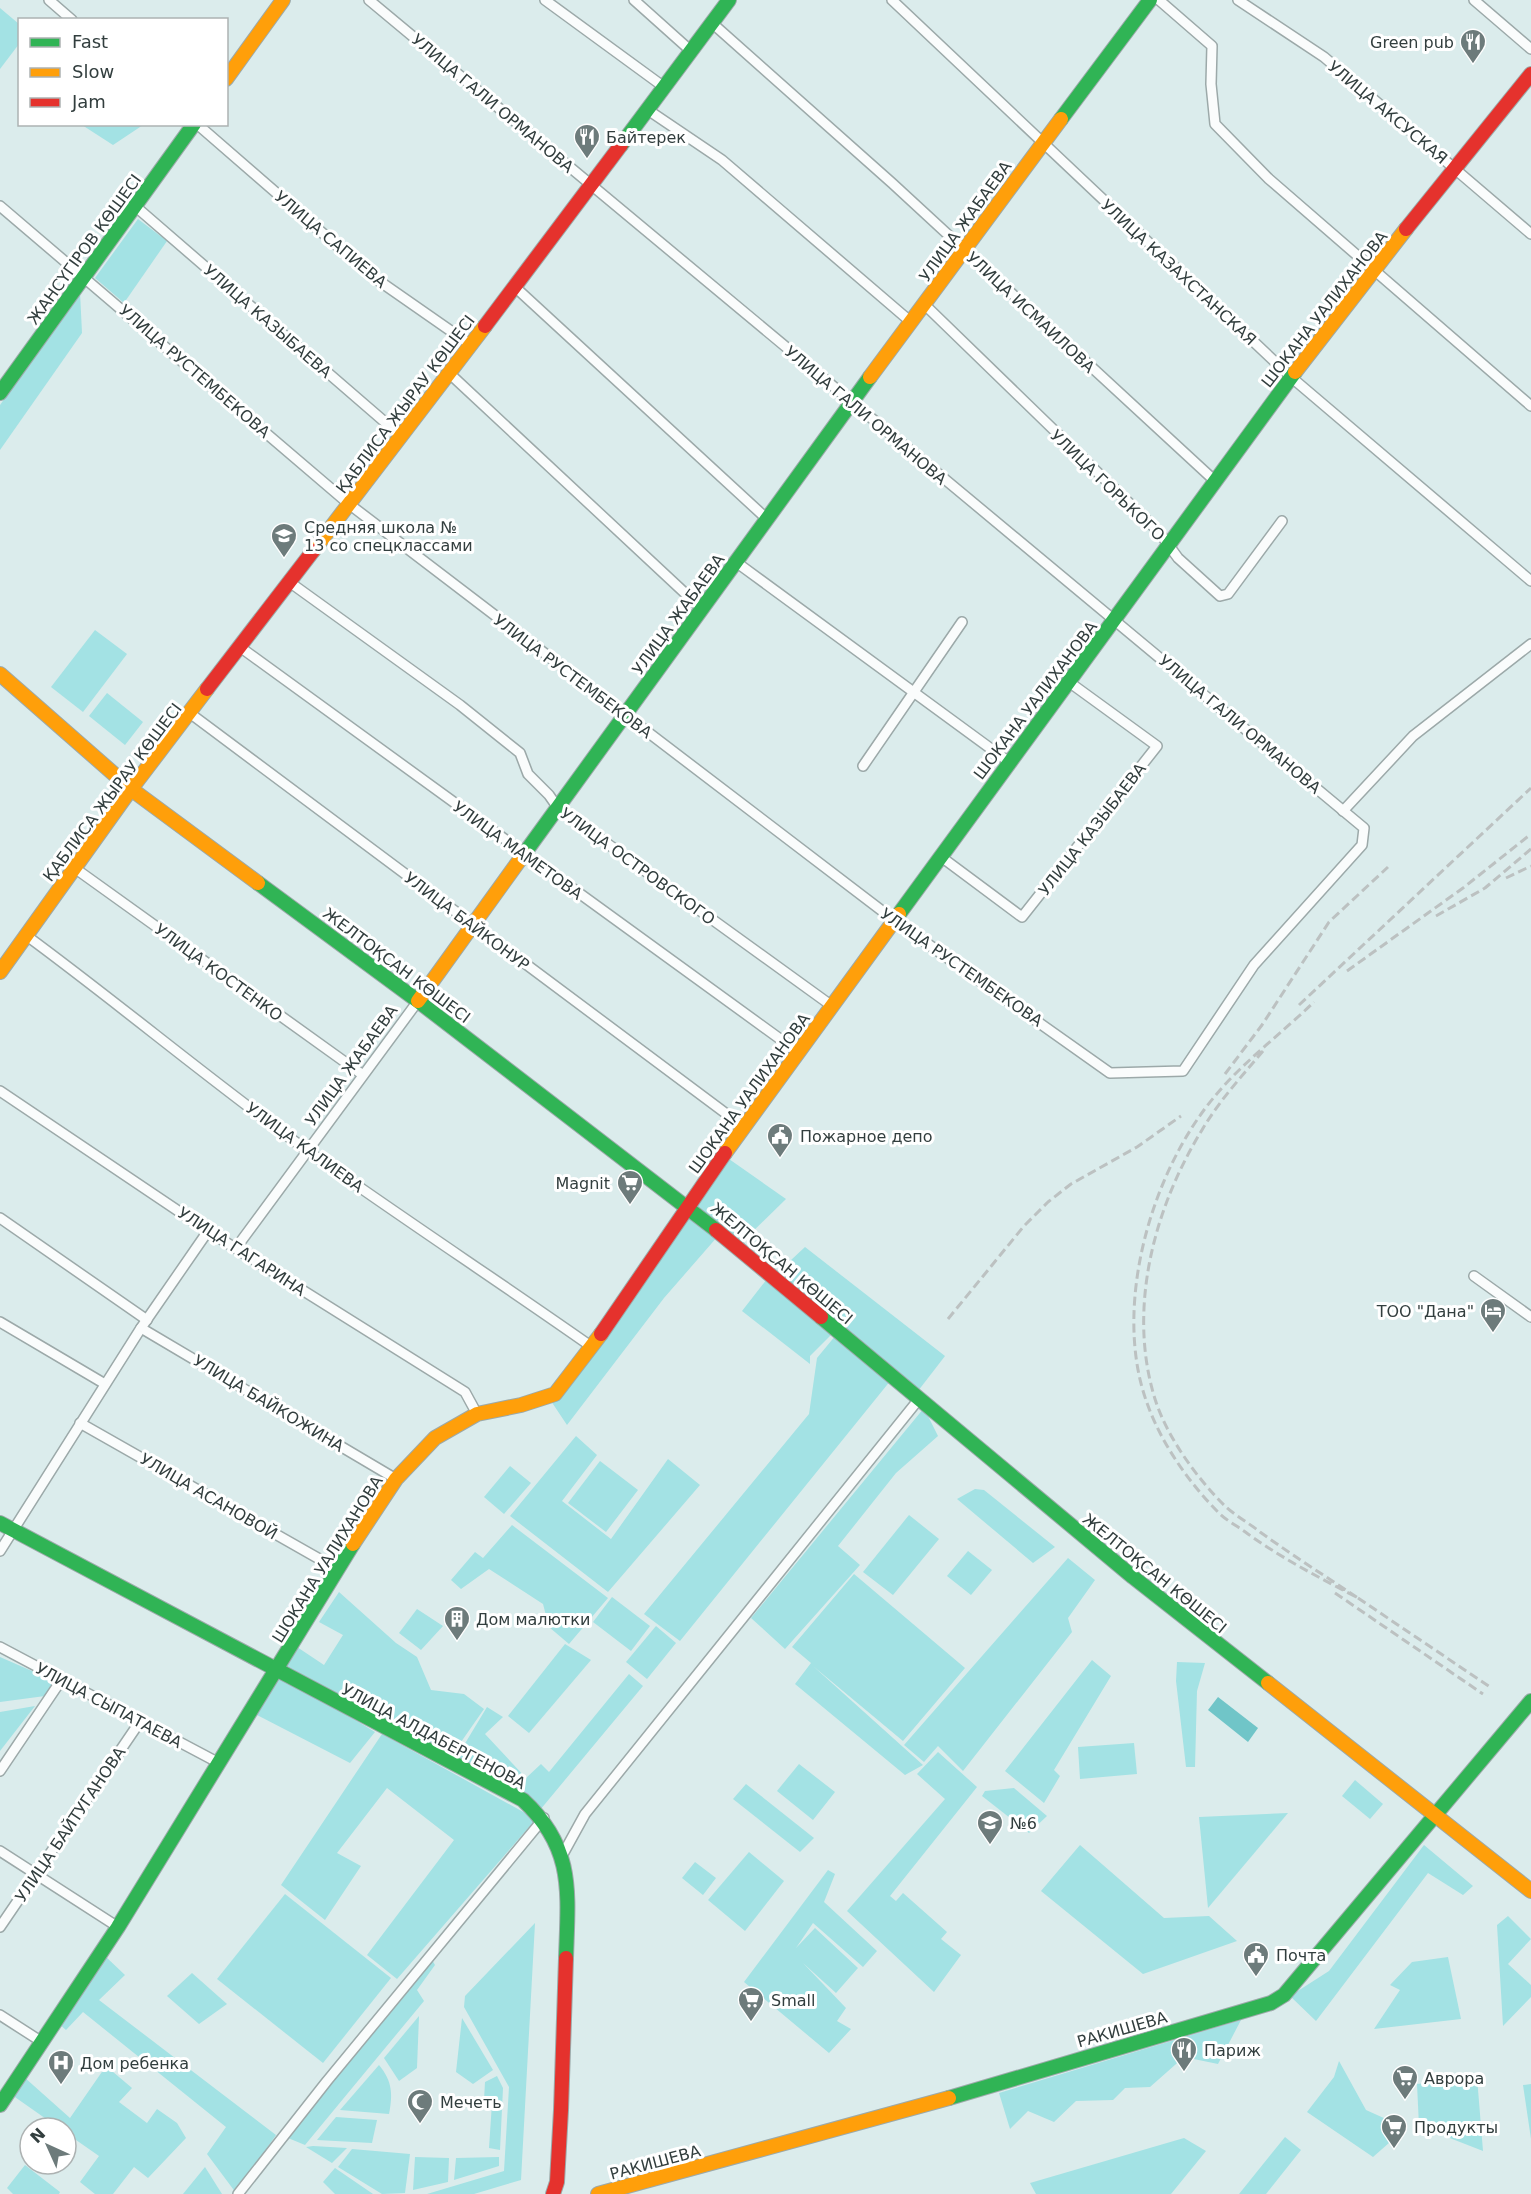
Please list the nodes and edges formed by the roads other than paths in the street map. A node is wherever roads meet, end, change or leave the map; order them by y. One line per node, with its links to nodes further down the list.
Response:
1 (49, 0): 12 (street)
2 (283, 0): 17 (street)
3 (369, 0): 24 (street, УЛИЦА ГАЛИ ОРМАНОВА)
4 (544, 0): 18 (street)
5 (634, 0): 15 (street)
6 (729, 0): 13 (street, ҚАБЛИСА ЖЫРАУ КӨШЕСІ)
7 (892, 0): 22 (street, УЛИЦА КАЗАХСТАНСКАЯ)
8 (1150, 0): 22 (street, УЛИЦА ЖАБАЕВА)
9 (1159, 0): 29 (street)
10 (1238, 0): 23 (street, УЛИЦА АКСУСКАЯ)
11 (1474, 0): 14 (street)
12 (70, 18)
13 (712, 23): 15 (street, ҚАБЛИСА ЖЫРАУ КӨШЕСІ); 28 (street, УЛИЦА ИСМАИЛОВА)
14 (1531, 49)
15 (691, 51): 18 (street, ҚАБЛИСА ЖЫРАУ КӨШЕСІ)
16 (1531, 74): 23 (street, ШОКАНА УАЛИХАНОВА)
17 (228, 76)
18 (664, 87): 19 (street, ҚАБЛИСА ЖЫРАУ КӨШЕСІ)
19 (648, 110): 24 (street, ҚАБЛИСА ЖЫРАУ КӨШЕСІ); 33 (street)
20 (194, 126): 26 (street, ЖАНСҮГІРОВ КӨШЕСІ)
21 (197, 126): 34 (street, УЛИЦА САПИЕВА)
22 (1042, 143): 28 (street, УЛИЦА ЖАБАЕВА); 36 (street, УЛИЦА КАЗАХСТАНСКАЯ)
23 (1454, 167): 27 (street, УЛИЦА АКСУСКАЯ); 29 (street, ШОКАНА УАЛИХАНОВА)
24 (592, 185): 31 (street, ҚАБЛИСА ЖЫРАУ КӨШЕСІ); 38 (street, УЛИЦА ГАЛИ ОРМАНОВА)
25 (0, 206): 30 (street, УЛИЦА РУСТЕМБЕКОВА)
26 (135, 206): 30 (street, ЖАНСҮГІРОВ КӨШЕСІ); 40 (street, УЛИЦА КАЗЫБАЕВА)
27 (1531, 234)
28 (964, 250): 32 (street, УЛИЦА ЖАБАЕВА); 41 (street, УЛИЦА ИСМАИЛОВА)
29 (1374, 271): 36 (street, ШОКАНА УАЛИХАНОВА); 39 (street)
30 (85, 276): 37 (street, ЖАНСҮГІРОВ КӨШЕСІ); 42 (street, УЛИЦА РУСТЕМБЕКОВА)
31 (516, 287): 34 (street, ҚАБЛИСА ЖЫРАУ КӨШЕСІ); 43 (street)
32 (924, 304): 33 (street, УЛИЦА ЖАБАЕВА); 45 (street, УЛИЦА ГОРЬКОГО)
33 (911, 322): 38 (street, УЛИЦА ЖАБАЕВА)
34 (471, 345): 35 (street, ҚАБЛИСА ЖЫРАУ КӨШЕСІ)
35 (449, 374): 40 (street, ҚАБЛИСА ЖЫРАУ КӨШЕСІ); 49 (street)
36 (1291, 377): 41 (street, ШОКАНА УАЛИХАНОВА); 48 (street, УЛИЦА КАЗАХСТАНСКАЯ)
37 (0, 393)
38 (850, 403): 43 (street, УЛИЦА ЖАБАЕВА); 50 (street, УЛИЦА ГАЛИ ОРМАНОВА)
39 (1531, 406)
40 (401, 436): 42 (street, ҚАБЛИСА ЖЫРАУ КӨШЕСІ)
41 (1215, 482): 45 (street, ШОКАНА УАЛИХАНОВА)
42 (349, 504): 47 (street, ҚАБЛИСА ЖЫРАУ КӨШЕСІ); 58 (street, УЛИЦА РУСТЕМБЕКОВА)
43 (767, 519): 46 (street, УЛИЦА ЖАБАЕВА)
44 (1282, 520): 45 (street, УЛИЦА ГОРЬКОГО)
45 (1169, 546): 50 (street, ШОКАНА УАЛИХАНОВА)
46 (736, 562): 49 (street, УЛИЦА ЖАБАЕВА); 56 (street)
47 (288, 581): 53 (street, ҚАБЛИСА ЖЫРАУ КӨШЕСІ); 62 (street, УЛИЦА ОСТРОВСКОГО)
48 (1531, 581)
49 (702, 609): 58 (street, УЛИЦА ЖАБАЕВА)
50 (1115, 620): 55 (street, ШОКАНА УАЛИХАНОВА); 63 (street, УЛИЦА ГАЛИ ОРМАНОВА)
51 (962, 622): 56 (street)
52 (1531, 644): 63 (street)
53 (240, 647): 57 (street, ҚАБЛИСА ЖЫРАУ КӨШЕСІ); 64 (street, УЛИЦА МАМЕТОВА)
54 (0, 674): 61 (street, ЖЕЛТОҚСАН КӨШЕСІ)
55 (1069, 682): 59 (street, ШОКАНА УАЛИХАНОВА); 65 (street, УЛИЦА КАЗЫБАЕВА)
56 (914, 691): 59 (street); 60 (street)
57 (191, 714): 61 (street, ҚАБЛИСА ЖЫРАУ КӨШЕСІ); 68 (street, УЛИЦА БАЙКОНУР)
58 (625, 716): 62 (street, УЛИЦА ЖАБАЕВА); 67 (street, УЛИЦА РУСТЕМБЕКОВА)
59 (1009, 762): 65 (street, ШОКАНА УАЛИХАНОВА)
60 (863, 766)
61 (131, 789): 66 (street, ҚАБЛИСА ЖЫРАУ КӨШЕСІ); 71 (street, ЖЕЛТОҚСАН КӨШЕСІ)
62 (558, 808): 64 (street, УЛИЦА ЖАБАЕВА); 72 (street, УЛИЦА ОСТРОВСКОГО)
63 (1343, 811): 74 (street, УЛИЦА ГАЛИ ОРМАНОВА)
64 (524, 855): 68 (street, УЛИЦА ЖАБАЕВА); 73 (street, УЛИЦА МАМЕТОВА)
65 (940, 856): 67 (street, ШОКАНА УАЛИХАНОВА)
66 (76, 868): 69 (street, ҚАБЛИСА ЖЫРАУ КӨШЕСІ); 75 (street, УЛИЦА КОСТЕНКО)
67 (894, 920): 72 (street, ШОКАНА УАЛИХАНОВА); 74 (street, УЛИЦА РУСТЕМБЕКОВА)
68 (473, 926): 71 (street, УЛИЦА ЖАБАЕВА); 77 (street, УЛИЦА БАЙКОНУР)
69 (27, 936): 70 (street, ҚАБЛИСА ЖЫРАУ КӨШЕСІ); 78 (street, УЛИЦА КАЛИЕВА)
70 (0, 972)
71 (418, 1001): 75 (street, УЛИЦА ЖАБАЕВА); 79 (street, ЖЕЛТОҚСАН КӨШЕСІ)
72 (832, 1006): 73 (street, ШОКАНА УАЛИХАНОВА)
73 (798, 1052): 77 (street, ШОКАНА УАЛИХАНОВА)
74 (1183, 1071)
75 (363, 1075): 78 (street, УЛИЦА ЖАБАЕВА)
76 (0, 1091): 81 (street, УЛИЦА ГАГАРИНА)
77 (744, 1127): 79 (street, ШОКАНА УАЛИХАНОВА)
78 (308, 1151): 82 (street, УЛИЦА ЖАБАЕВА); 87 (street, УЛИЦА КАЛИЕВА)
79 (688, 1206): 87 (street, ШОКАНА УАЛИХАНОВА); 89 (street, ЖЕЛТОҚСАН КӨШЕСІ)
80 (0, 1218): 86 (street, УЛИЦА БАЙКОЖИНА)
81 (208, 1231): 82 (street, УЛИЦА ГАГАРИНА); 86 (street)
82 (236, 1248): 90 (street, УЛИЦА ГАГАРИНА)
83 (1474, 1276): 84 (street)
84 (1531, 1317)
85 (0, 1322): 88 (street)
86 (144, 1324): 88 (street); 92 (street, УЛИЦА БАЙКОЖИНА)
87 (592, 1347): 90 (street, ШОКАНА УАЛИХАНОВА)
88 (105, 1384): 91 (street)
89 (919, 1399): 103 (street, ЖЕЛТОҚСАН КӨШЕСІ); 106 (street)
90 (477, 1414): 92 (street, ШОКАНА УАЛИХАНОВА)
91 (81, 1423): 93 (street); 95 (street, УЛИЦА АСАНОВОЙ)
92 (396, 1479): 95 (street, ШОКАНА УАЛИХАНОВА)
93 (6, 1527): 94 (street); 97 (street, УЛИЦА АЛДАБЕРГЕНОВА)
94 (0, 1551)
95 (337, 1569): 97 (street, ШОКАНА УАЛИХАНОВА)
96 (0, 1647): 98 (street, УЛИЦА СЫПАТАЕВА)
97 (276, 1672): 101 (street, ШОКАНА УАЛИХАНОВА); 104 (street, УЛИЦА АЛДАБЕРГЕНОВА)
98 (62, 1679): 100 (street, УЛИЦА СЫПАТАЕВА); 102 (street)
99 (1531, 1701): 103 (street, РАКИШЕВА)
100 (141, 1720): 101 (street, УЛИЦА СЫПАТАЕВА); 107 (street, УЛИЦА БАЙТУГАНОВА)
101 (219, 1763): 110 (street, ШОКАНА УАЛИХАНОВА)
102 (0, 1771)
103 (1436, 1814): 108 (street, ЖЕЛТОҚСАН КӨШЕСІ); 116 (street, РАКИШЕВА)
104 (544, 1818): 106 (street, УЛИЦА АЛДАБЕРГЕНОВА); 114 (street)
105 (0, 1851): 107 (street)
106 (563, 1854): 115 (street, УЛИЦА АЛДАБЕРГЕНОВА)
107 (36, 1874): 109 (street, УЛИЦА БАЙТУГАНОВА); 110 (street)
108 (1531, 1892)
109 (0, 1927)
110 (118, 1927): 112 (street, ШОКАНА УАЛИХАНОВА)
111 (0, 2015): 112 (street)
112 (42, 2042): 113 (street, ШОКАНА УАЛИХАНОВА)
113 (0, 2105)
114 (238, 2194)
115 (553, 2194)
116 (598, 2194)

